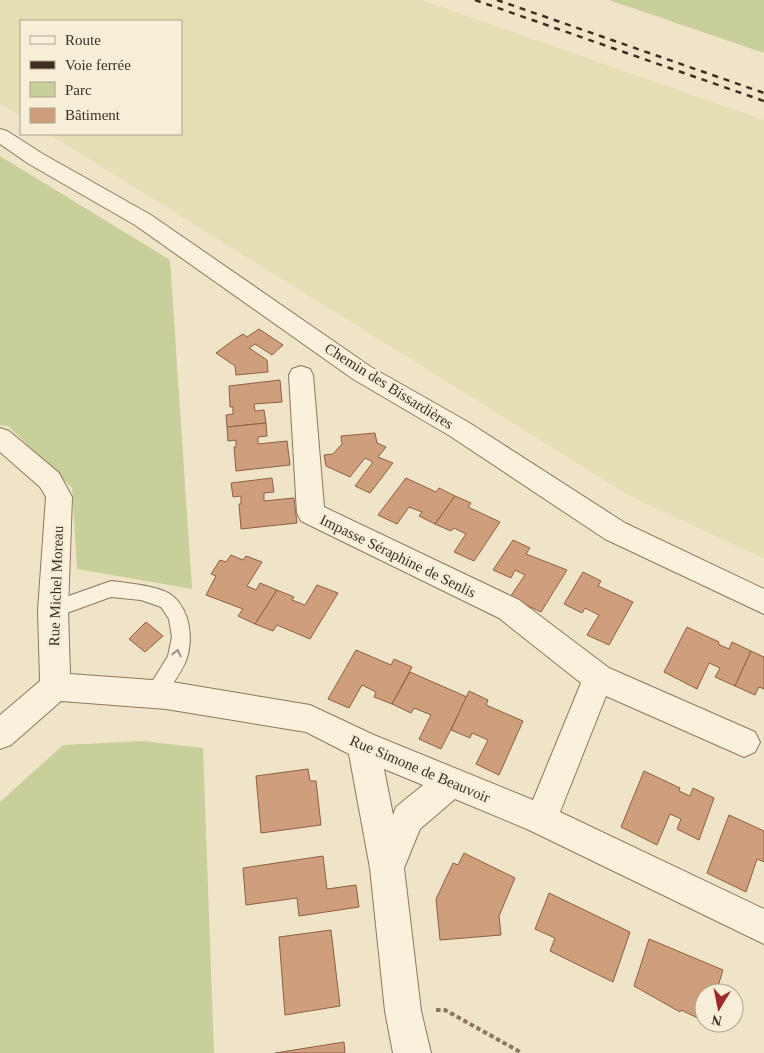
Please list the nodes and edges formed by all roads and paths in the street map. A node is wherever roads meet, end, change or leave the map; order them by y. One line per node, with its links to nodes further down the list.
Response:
1 (0, 135): 4 (street, Chemin des Bissardières)
2 (301, 375): 6 (street, Impasse Séraphine de Senlis)
3 (0, 438): 5 (street, Rue Michel Moreau)
4 (764, 602)
5 (53, 610): 7 (street, Rue Michel Moreau); 8 (lane, one-way to 5)
6 (598, 678): 10 (street, Impasse Séraphine de Senlis); 13 (street)
7 (55, 687): 8 (street, Rue Simone de Beauvoir); 9 (street)
8 (154, 695): 11 (street, Rue Simone de Beauvoir)
9 (0, 735)
10 (744, 742)
11 (362, 745): 12 (street, Rue Simone de Beauvoir); 14 (street)
12 (450, 783): 13 (street, Rue Simone de Beauvoir); 14 (street)
13 (541, 819): 15 (street, Rue Simone de Beauvoir)
14 (387, 868): 16 (street)
15 (764, 927)
16 (403, 1011): 17 (street); 18 (path)
17 (412, 1053)
18 (522, 1053)

